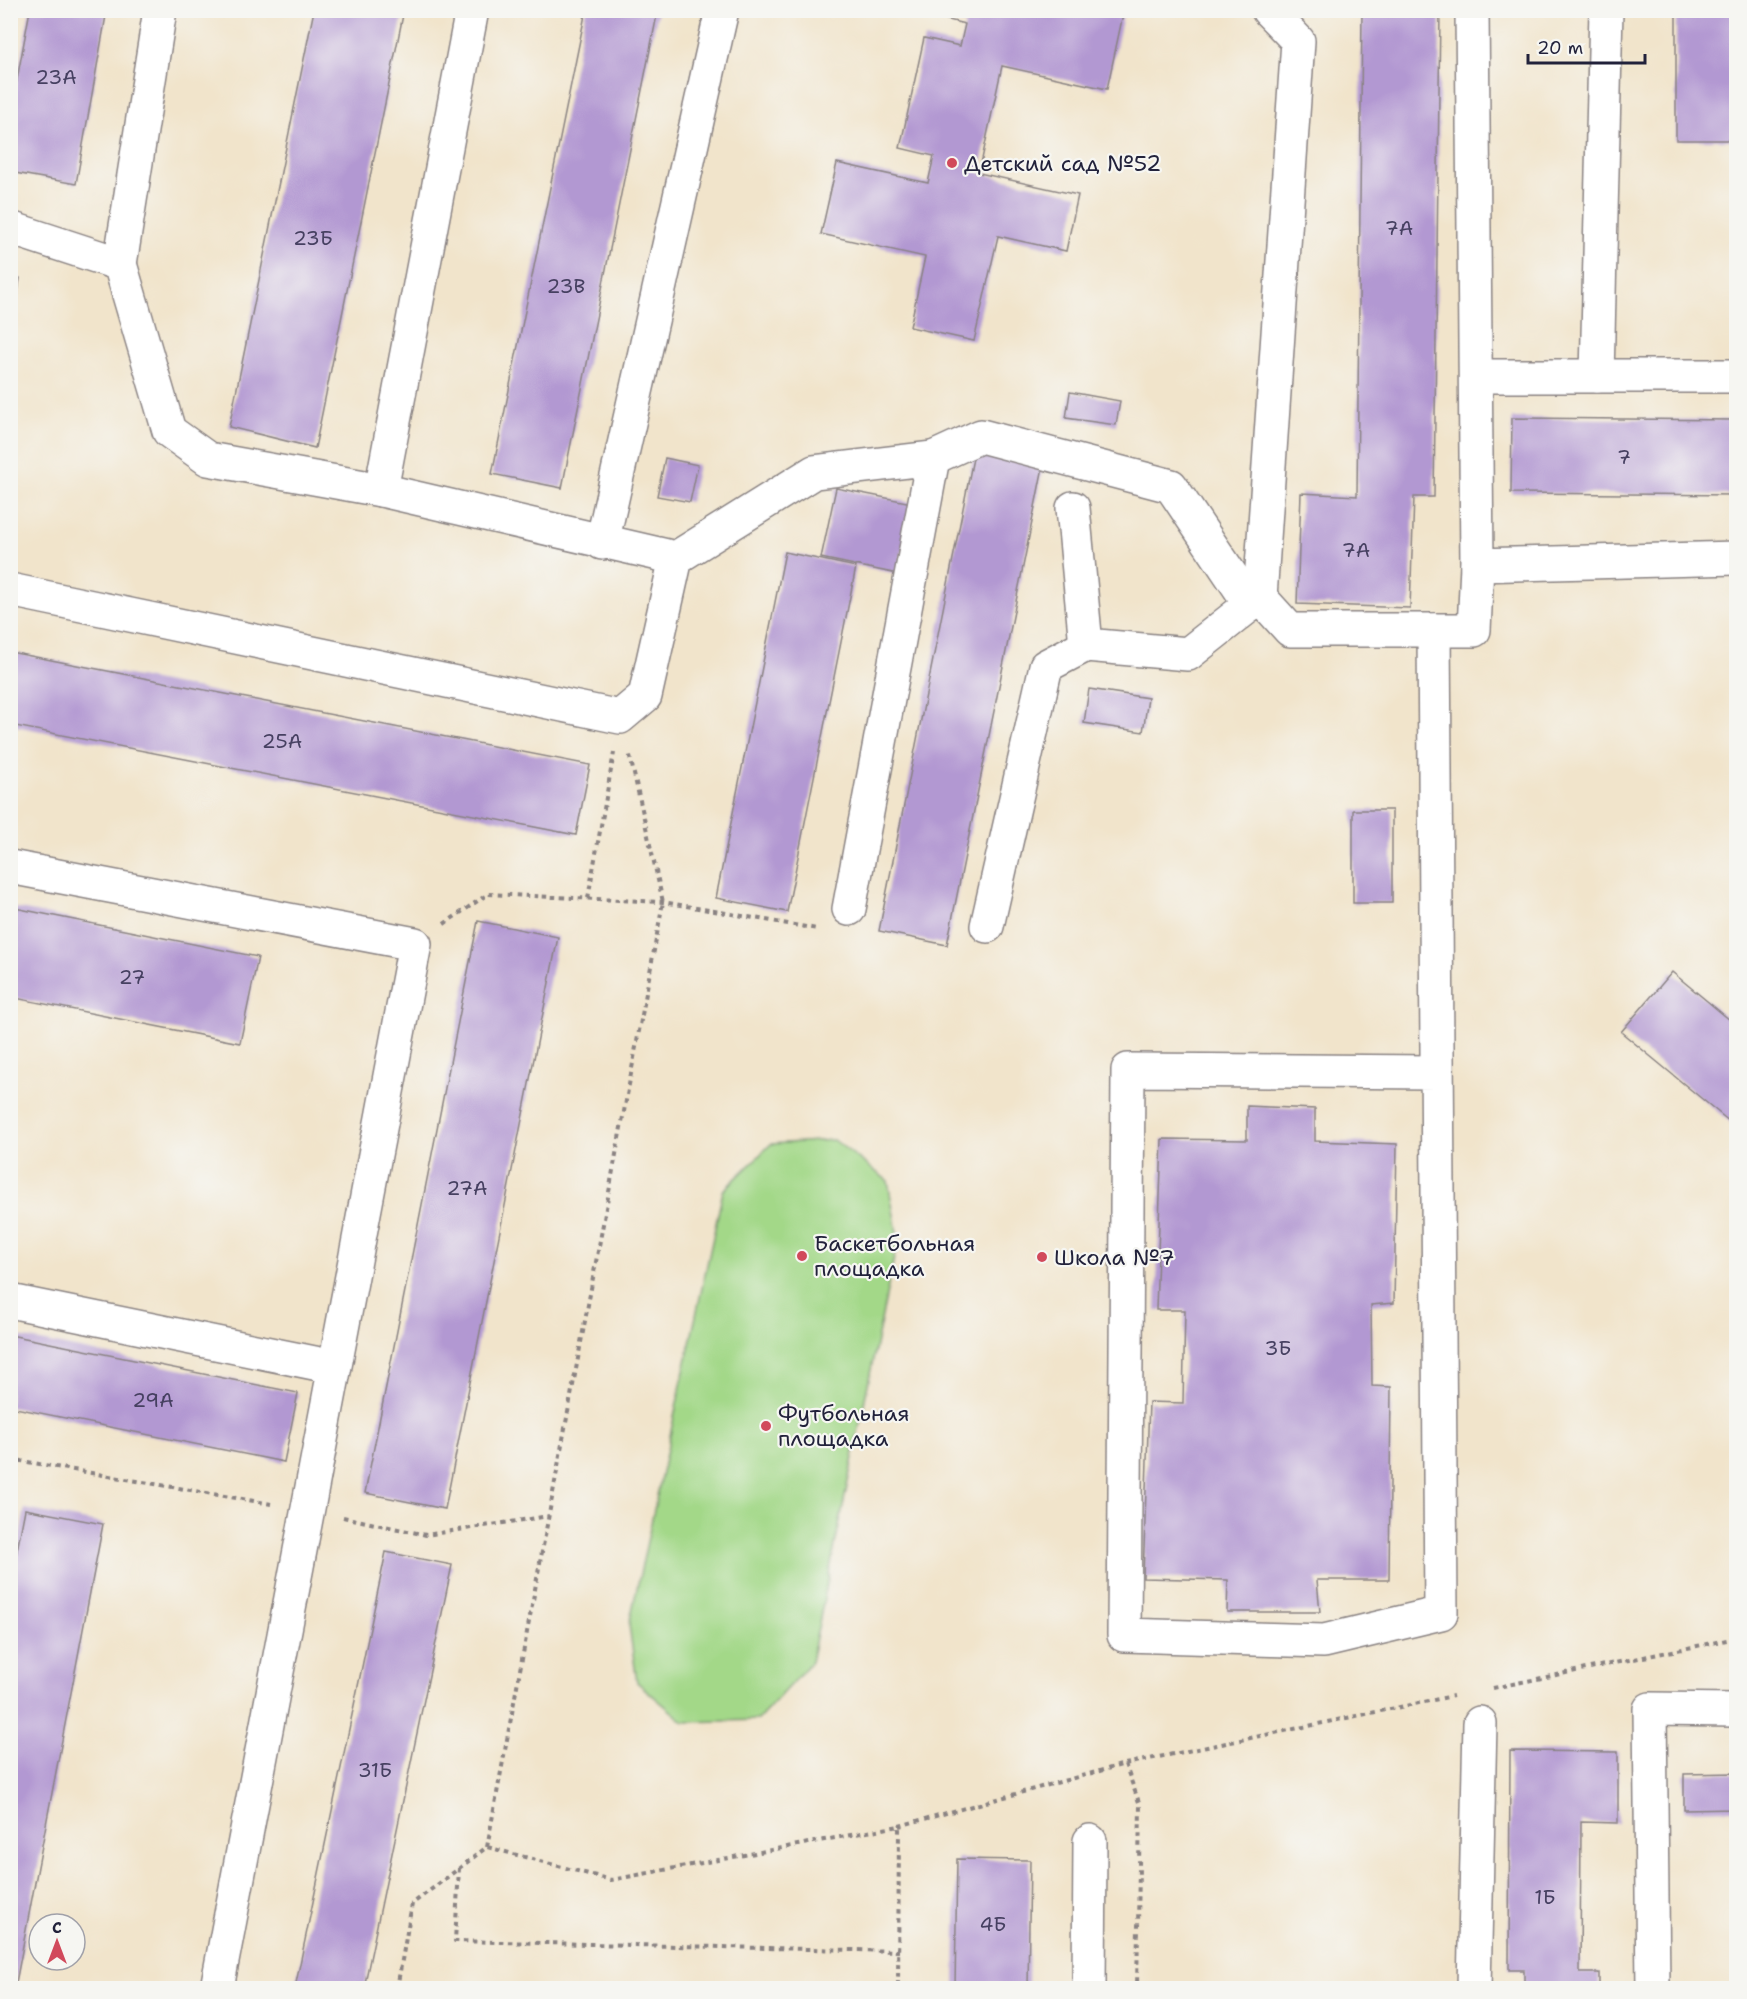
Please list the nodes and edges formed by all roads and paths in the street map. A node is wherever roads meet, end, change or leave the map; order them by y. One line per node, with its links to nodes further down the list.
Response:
1 (160, 10): 8 (lane)
2 (472, 10): 13 (lane)
3 (722, 10): 15 (lane)
4 (1268, 10): 20 (lane)
5 (1472, 10): 9 (lane)
6 (1606, 10): 10 (lane)
7 (10, 228): 8 (lane)
8 (120, 264): 13 (lane)
9 (1476, 376): 10 (lane); 18 (lane)
10 (1597, 376): 11 (lane)
11 (1737, 376)
12 (933, 458): 16 (lane); 20 (lane); 27 (lane)
13 (381, 490): 15 (lane)
14 (1073, 508): 22 (lane)
15 (602, 543): 16 (lane)
16 (676, 558): 23 (lane)
17 (1737, 558): 18 (lane)
18 (1477, 565): 21 (lane)
19 (10, 590): 23 (lane)
20 (1255, 601): 21 (lane); 22 (lane)
21 (1434, 630): 30 (lane)
22 (1086, 645): 28 (lane)
23 (620, 717): 25 (path); 26 (path)
24 (10, 867): 29 (lane)
25 (588, 898): 26 (path); 29 (path)
26 (663, 902): 27 (path); 35 (path)
27 (849, 909)
28 (987, 926)
29 (415, 944): 32 (lane)
30 (1437, 1072): 30 (lane)
31 (10, 1301): 32 (lane)
32 (334, 1367): 34 (lane)
33 (10, 1459): 34 (path)
34 (307, 1510): 35 (path); 47 (lane)
35 (549, 1516): 44 (path)
36 (1737, 1638): 37 (path)
37 (1483, 1690)
38 (1460, 1695): 41 (path)
39 (1737, 1710): 53 (lane)
40 (1480, 1723): 52 (lane)
41 (1125, 1764): 42 (path); 51 (path)
42 (899, 1826): 44 (path); 46 (path)
43 (1090, 1841): 50 (lane)
44 (487, 1847): 45 (path)
45 (459, 1868): 46 (path); 48 (path)
46 (898, 1951): 49 (path)
47 (217, 1989)
48 (397, 1989)
49 (898, 1989)
50 (1089, 1989)
51 (1137, 1989)
52 (1474, 1989)
53 (1653, 1989)

